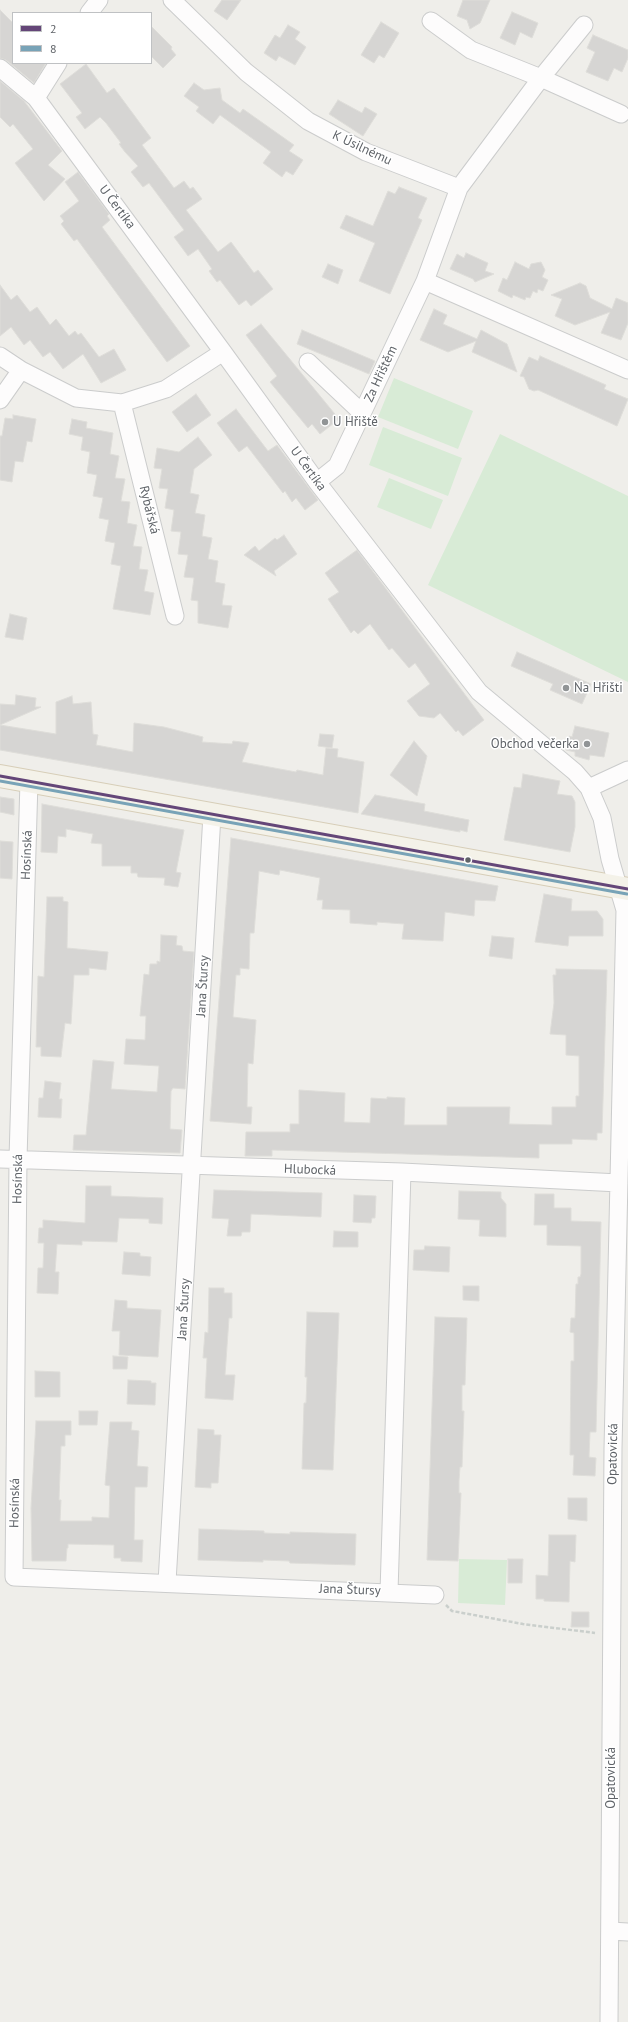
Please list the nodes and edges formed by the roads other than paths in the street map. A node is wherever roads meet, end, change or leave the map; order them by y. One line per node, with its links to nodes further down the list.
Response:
1 (98, 0): 3 (street)
2 (172, 0): 11 (street, K Úsilnému)
3 (90, 12)
4 (431, 21): 8 (street)
5 (584, 25): 8 (street)
6 (57, 64): 9 (street)
7 (0, 68): 9 (street, U Čertíka)
8 (541, 78): 10 (street); 11 (street)
9 (36, 98): 13 (street, U Čertíka)
10 (621, 114)
11 (459, 188): 12 (street, Za Hřištěm)
12 (425, 281): 17 (street); 20 (street, Za Hřištěm)
13 (223, 352): 19 (street); 21 (street, U Čertíka)
14 (0, 356): 16 (street)
15 (308, 362): 20 (street)
16 (20, 370): 18 (street); 19 (street)
17 (628, 370)
18 (0, 400)
19 (122, 403): 22 (street, Rybářská)
20 (362, 413): 21 (street, Za Hřištěm)
21 (318, 482): 26 (street, U Čertíka)
22 (175, 616)
23 (625, 774): 26 (street)
24 (0, 776): 25 (main road)
25 (29, 781): 27 (main road); 31 (street, Hosínská)
26 (589, 788): 28 (street, U Čertíka)
27 (212, 815): 28 (main road); 32 (street, Jana Štursy)
28 (623, 889): 29 (street, Opatovická)
29 (625, 1030): 34 (street, Opatovická)
30 (0, 1159): 31 (street, Hlubocká)
31 (18, 1160): 32 (street, Hlubocká); 36 (street, Hosínská)
32 (192, 1166): 33 (street, Hlubocká); 36 (street, Jana Štursy)
33 (402, 1172): 34 (street, Hlubocká); 37 (street, Jana Štursy)
34 (620, 1183): 35 (street, Opatovická)
35 (620, 1450): 39 (street, Opatovická)
36 (168, 1582): 37 (street, Jana Štursy)
37 (389, 1592): 38 (street, Jana Štursy)
38 (435, 1595)
39 (610, 1931): 40 (street); 41 (street, Opatovická)
40 (628, 1932)
41 (609, 2022)

